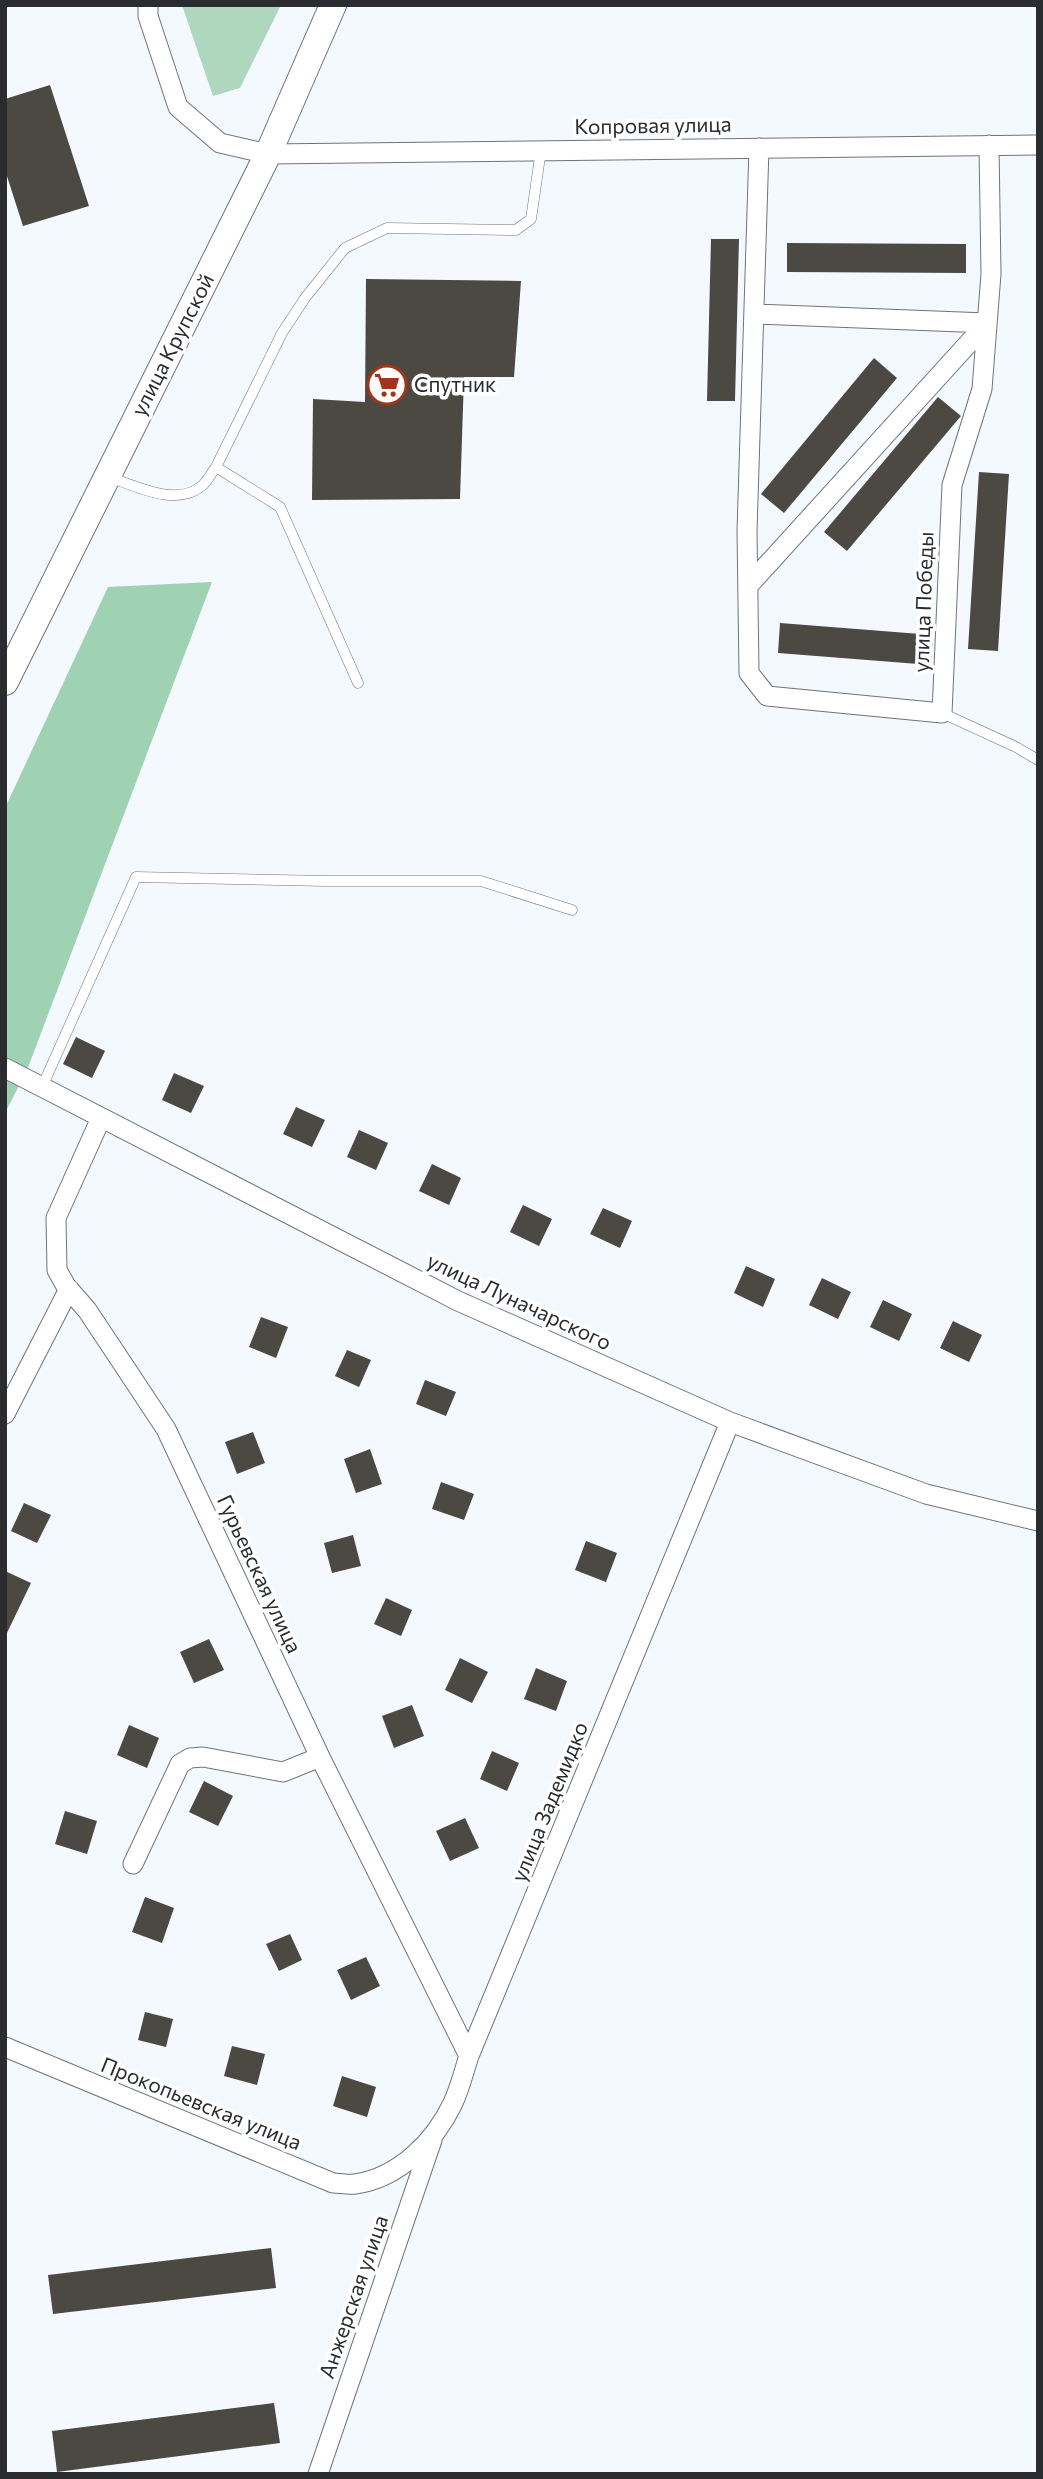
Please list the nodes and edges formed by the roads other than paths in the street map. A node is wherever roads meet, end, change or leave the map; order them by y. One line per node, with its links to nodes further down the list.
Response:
1 (148, 5): 7 (street, Копровая улица)
2 (333, 5): 7 (street, улица Крупской)
3 (989, 145): 4 (street, Копровая улица); 5 (street, Копровая улица); 9 (street, улица Победы)
4 (1038, 145)
5 (760, 148): 6 (street, Копровая улица); 8 (street)
6 (541, 150): 7 (street, Копровая улица); 10 (lane)
7 (268, 153): 11 (street, улица Крупской)
8 (754, 314): 9 (street); 12 (street)
9 (988, 323): 12 (street); 16 (street, улица Победы)
10 (216, 467): 11 (lane); 15 (lane)
11 (107, 476): 13 (street, улица Крупской)
12 (748, 586): 16 (street)
13 (11, 654): 14 (street, улица Крупской)
14 (5, 682)
15 (358, 683)
16 (942, 713): 17 (lane)
17 (1038, 760)
18 (572, 910): 20 (lane)
19 (5, 1068): 20 (street, улица Луначарского)
20 (42, 1087): 21 (street, улица Луначарского)
21 (101, 1118): 22 (street, Гурьевская улица); 24 (street, улица Луначарского)
22 (69, 1289): 23 (street); 26 (street, Гурьевская улица)
23 (5, 1414)
24 (730, 1422): 25 (street, улица Луначарского); 29 (street, улица Задемидко)
25 (1038, 1521)
26 (320, 1757): 27 (street); 29 (street, Гурьевская улица)
27 (134, 1864)
28 (5, 2047): 31 (street, Прокопьевская улица)
29 (469, 2056): 30 (street, улица Задемидко)
30 (434, 2136): 31 (street, улица Задемидко); 32 (street, Анжерская улица)
31 (382, 2175)
32 (318, 2474)

